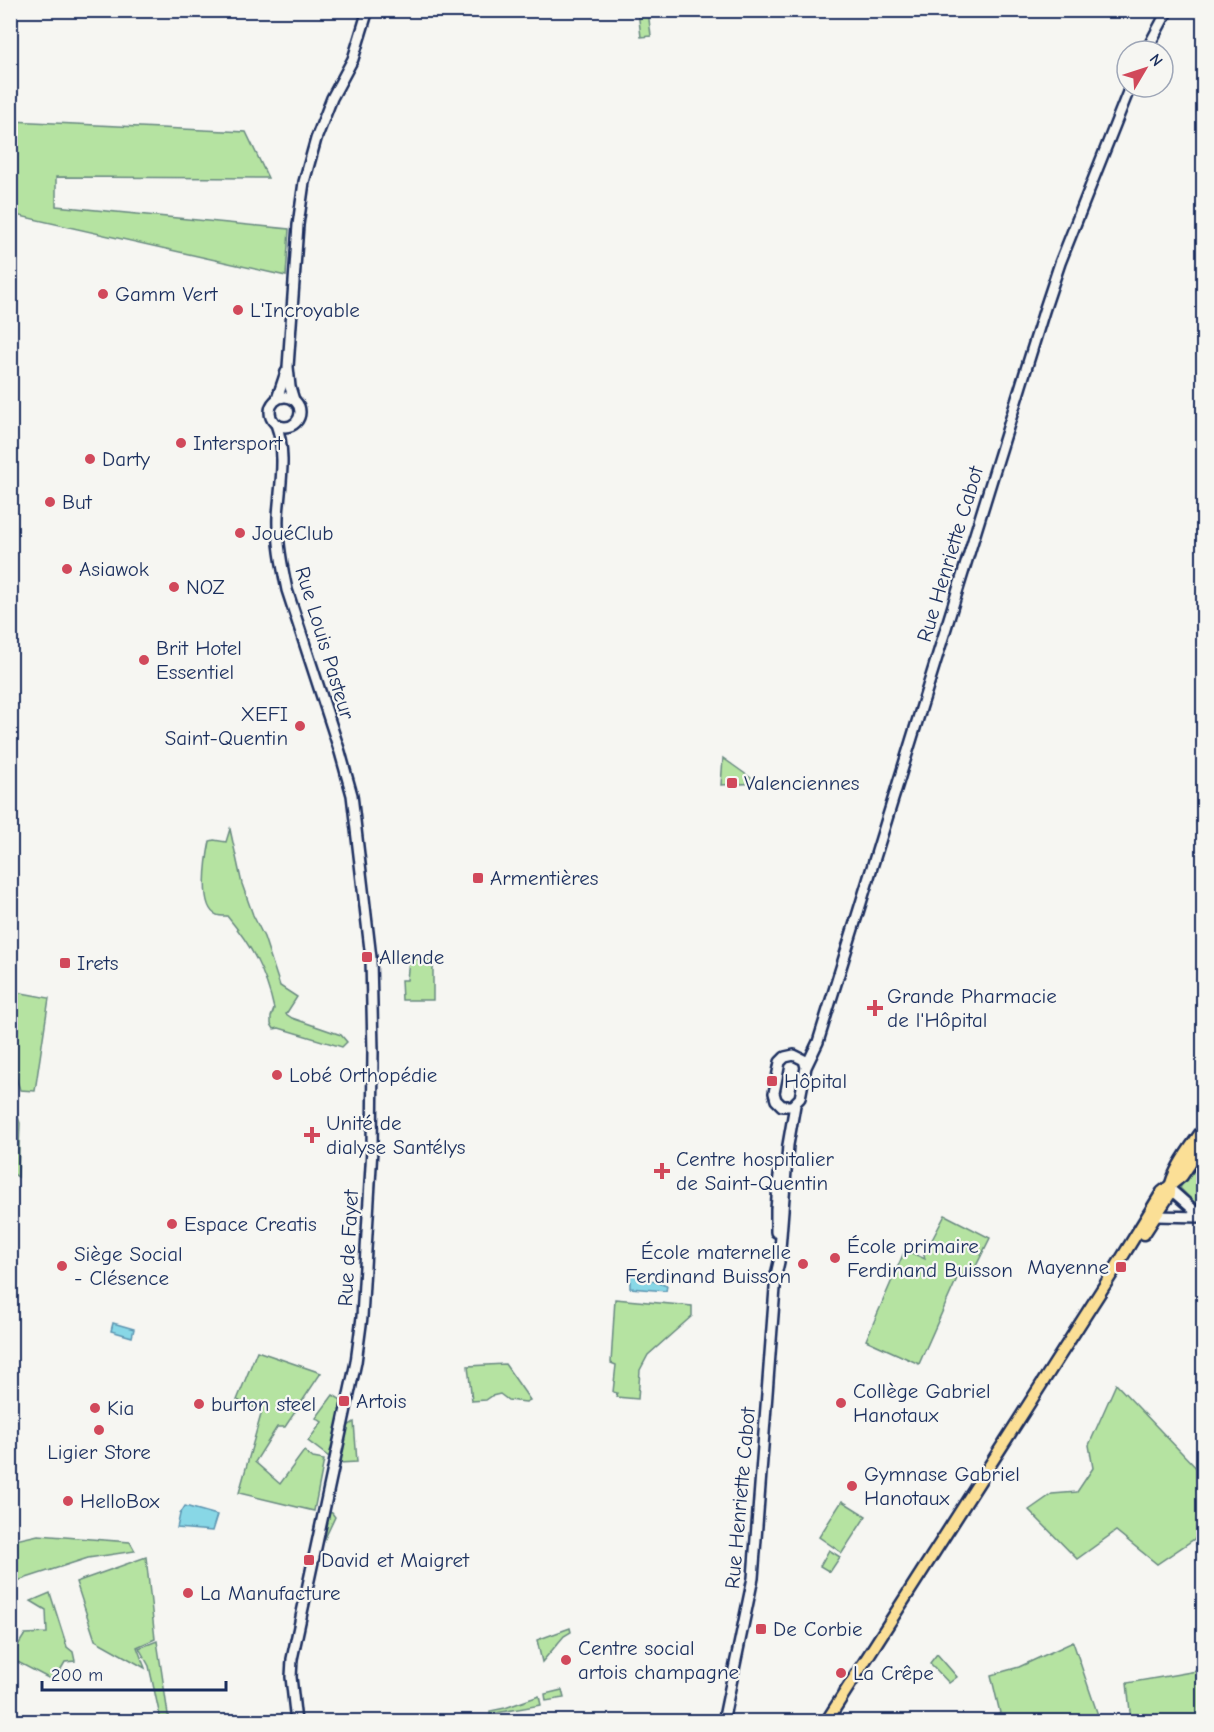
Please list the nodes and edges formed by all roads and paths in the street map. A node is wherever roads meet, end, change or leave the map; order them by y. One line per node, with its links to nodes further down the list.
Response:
1 (368, 10): 5 (street)
2 (1167, 11): 3 (street)
3 (1152, 39)
4 (1125, 99): 12 (street, Rue Henriette Cabot)
5 (288, 367): 6 (street); 7 (street)
6 (278, 399): 7 (street); 8 (street)
7 (294, 400): 9 (street)
8 (276, 424): 9 (street); 10 (street, Rue Louis Pasteur)
9 (292, 425): 10 (street, Rue Louis Pasteur)
10 (282, 453): 11 (street, Rue Louis Pasteur)
11 (346, 771): 24 (street, Rue de Fayet)
12 (820, 1036): 13 (street); 14 (street, Rue Henriette Cabot)
13 (797, 1056): 14 (street); 16 (street, Rue Henriette Cabot)
14 (806, 1067): 15 (street, Rue Henriette Cabot)
15 (795, 1105): 16 (street); 23 (street, Rue Henriette Cabot)
16 (782, 1106): 23 (street, Rue Henriette Cabot)
17 (1203, 1128): 19 (main road)
18 (1203, 1143): 19 (main road)
19 (1170, 1188): 20 (main road); 21 (street); 22 (main road)
20 (1156, 1216): 21 (street); 22 (main road)
21 (1202, 1218)
22 (1115, 1269): 26 (main road)
23 (776, 1275): 25 (street, Rue Henriette Cabot)
24 (296, 1722)
25 (723, 1722)
26 (826, 1722)

